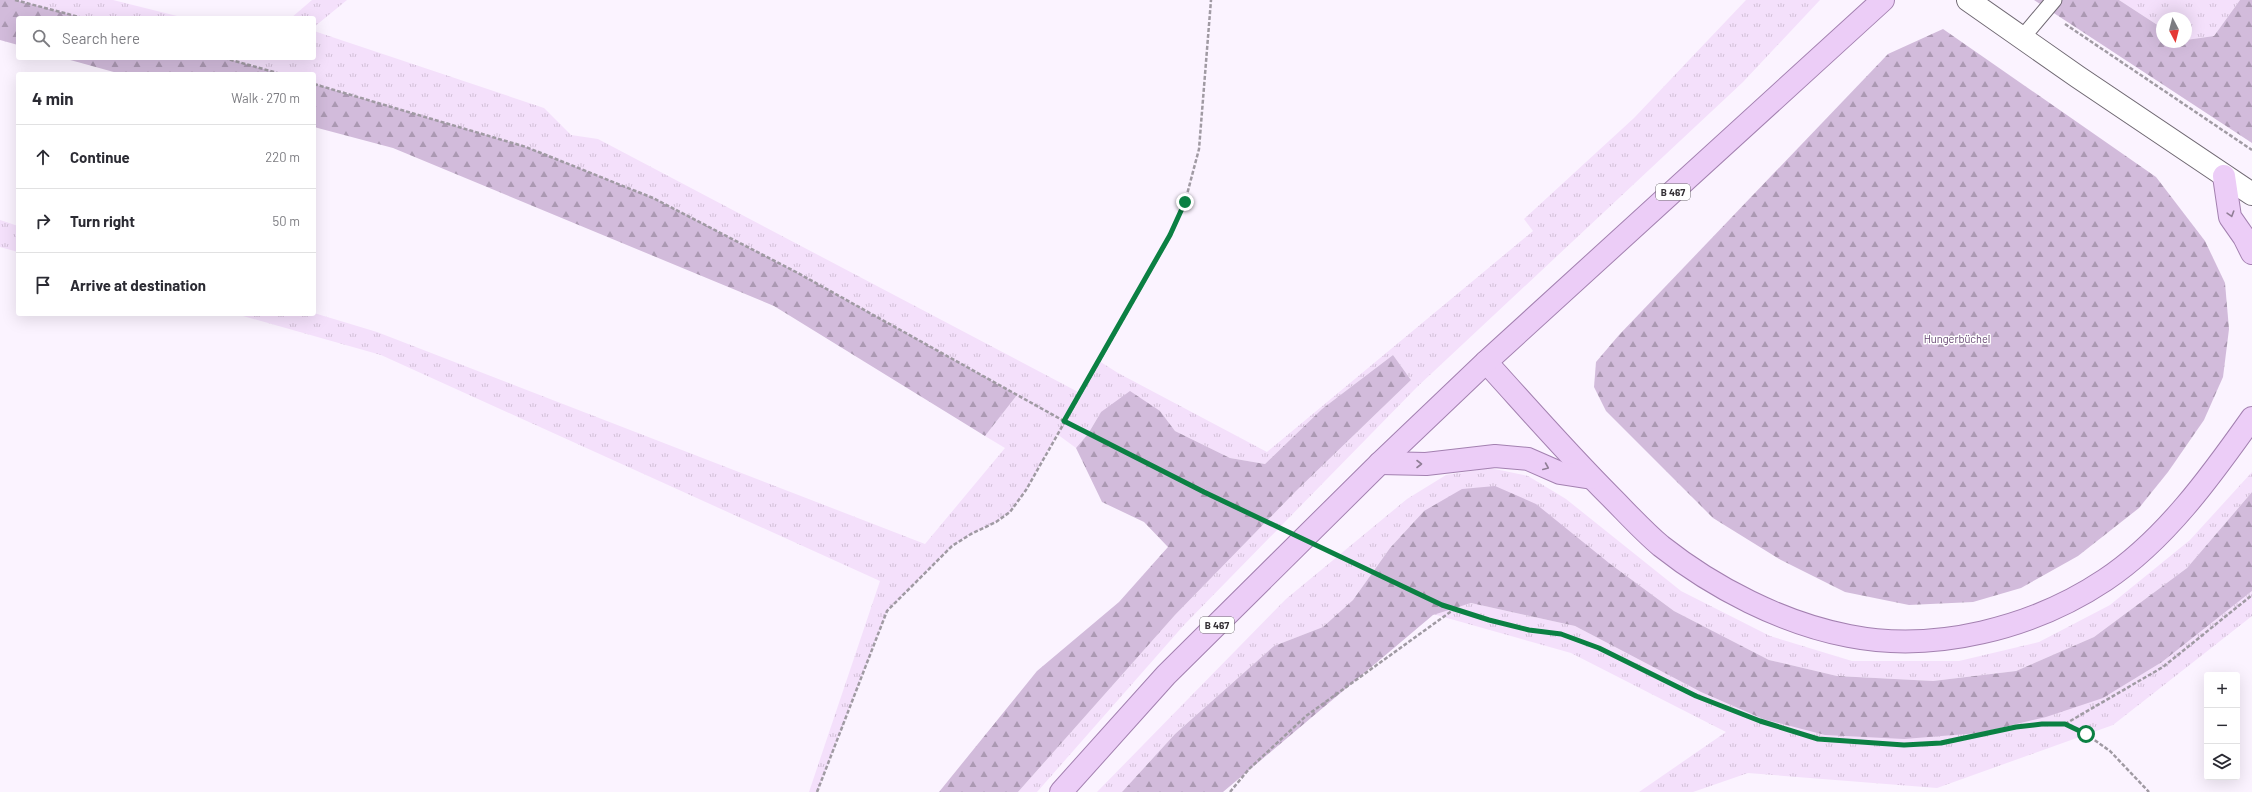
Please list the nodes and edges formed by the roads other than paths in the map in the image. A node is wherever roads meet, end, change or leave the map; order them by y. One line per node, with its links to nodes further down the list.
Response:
1 (1883, 0): 8 (main road, B 467)
2 (1968, 0): 4 (main road)
3 (2050, 6): 4 (lane)
4 (2022, 38): 5 (main road)
5 (2224, 176): 6 (main road); 7 (main road, one-way to 7)
6 (2252, 194)
7 (2252, 253)
8 (1486, 362): 10 (main road, B 467); 11 (main road)
9 (2252, 418): 11 (main road)
10 (1380, 463): 11 (main road, one-way to 11); 12 (main road, B 467)
11 (1592, 478)
12 (1061, 792)

